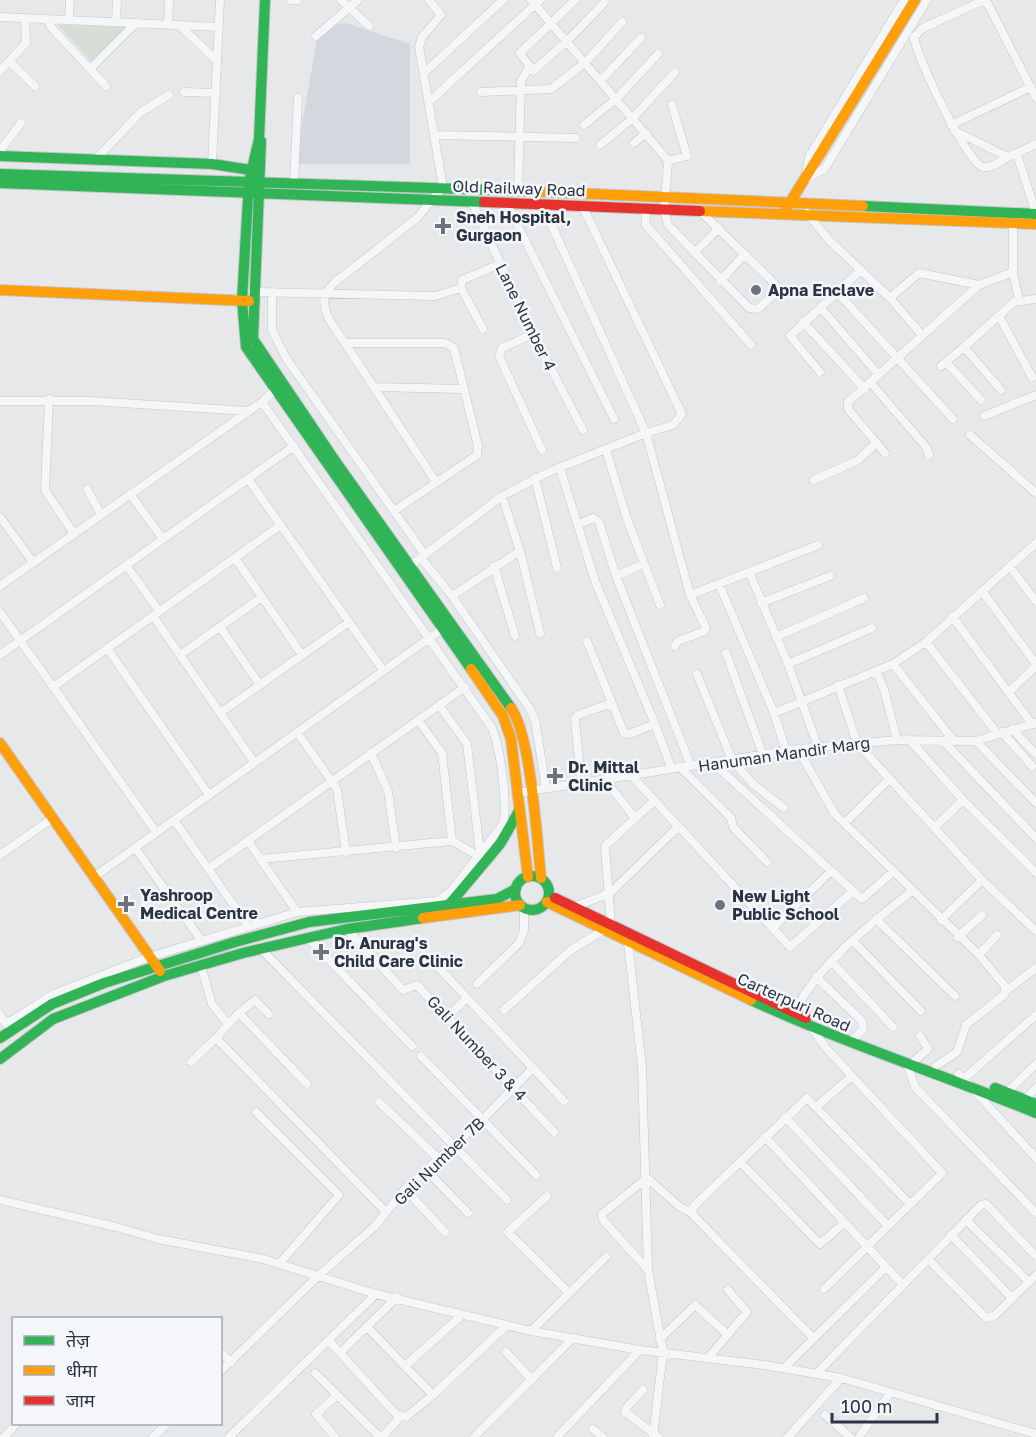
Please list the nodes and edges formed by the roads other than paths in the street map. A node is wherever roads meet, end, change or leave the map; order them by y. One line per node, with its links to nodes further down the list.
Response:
1 (70, 0): 22 (street)
2 (117, 0): 23 (street)
3 (169, 0): 27 (street)
4 (220, 0): 30 (street)
5 (265, 0): 65 (main road)
6 (291, 0): 7 (street)
7 (298, 0)
8 (341, 0): 18 (street)
9 (358, 0): 18 (street)
10 (429, 0): 41 (street)
11 (503, 0): 41 (street)
12 (575, 0): 26 (street)
13 (904, 0): 77 (street)
14 (915, 0): 77 (main road)
15 (927, 0): 77 (street)
16 (535, 2): 26 (street); 55 (street)
17 (605, 2): 33 (street)
18 (350, 7): 29 (street); 31 (street)
19 (0, 17): 20 (street)
20 (25, 18): 21 (street); 36 (street)
21 (47, 19): 22 (street); 39 (street)
22 (69, 20): 23 (street)
23 (116, 22): 25 (street)
24 (622, 22): 37 (street)
25 (136, 23): 27 (street); 39 (street)
26 (551, 23): 33 (street); 38 (street)
27 (168, 24): 28 (street)
28 (179, 25): 30 (street); 35 (street)
29 (369, 26)
30 (219, 27): 35 (street)
31 (316, 36)
32 (641, 38): 43 (street)
33 (567, 41): 37 (street); 38 (street)
34 (658, 54): 54 (street)
35 (217, 61): 50 (street)
36 (10, 62): 40 (street); 44 (street)
37 (586, 62): 43 (street); 47 (street)
38 (530, 66): 47 (street)
39 (91, 68): 45 (street)
40 (0, 71)
41 (425, 72): 55 (street)
42 (675, 72): 57 (street)
43 (601, 80): 54 (street)
44 (35, 86)
45 (106, 86)
46 (1031, 87): 53 (street); 60 (street); 60 (street)
47 (521, 89): 49 (street); 63 (street)
48 (184, 92): 50 (street)
49 (481, 92)
50 (216, 93): 74 (street)
51 (170, 95): 72 (street)
52 (298, 98): 80 (street)
53 (1036, 98)
54 (618, 99): 57 (street); 59 (street)
55 (430, 101): 62 (street)
56 (672, 105): 73 (street)
57 (633, 118): 61 (street); 68 (street)
58 (21, 123): 69 (street)
59 (584, 125)
60 (952, 128): 70 (street); 70 (street)
61 (646, 133): 66 (street); 73 (street)
62 (435, 135): 63 (street); 82 (street)
63 (519, 136): 64 (street); 83 (street)
64 (576, 138)
65 (259, 139): 75 (main road); 79 (main road)
66 (634, 143)
67 (1036, 144): 70 (street)
68 (600, 145)
69 (0, 151)
70 (1013, 155): 97 (street)
71 (0, 156): 72 (main road)
72 (95, 160): 74 (main road)
73 (668, 160): 85 (street)
74 (217, 165): 75 (main road); 78 (main road)
75 (251, 170): 79 (main road)
76 (0, 174): 78 (main road, Old Railway Road)
77 (805, 180): 90 (main road)
78 (220, 182): 79 (main road, Old Railway Road)
79 (254, 182): 80 (main road, Old Railway Road); 84 (main road)
80 (294, 182): 82 (main road, Old Railway Road)
81 (0, 183): 84 (main road, Old Railway Road)
82 (442, 187): 83 (main road, Old Railway Road); 86 (street)
83 (518, 192): 85 (main road, Old Railway Road)
84 (254, 194): 86 (main road, Old Railway Road); 113 (main road)
85 (666, 198): 90 (main road, Old Railway Road); 93 (street)
86 (434, 199): 87 (main road, Old Railway Road); 112 (street)
87 (472, 202): 88 (main road, Old Railway Road); 103 (street, Lane Number 4)
88 (506, 202): 89 (main road, Old Railway Road); 143 (street)
89 (542, 204): 91 (main road, Old Railway Road); 146 (street)
90 (789, 204): 94 (main road, Old Railway Road); 96 (main road)
91 (582, 205): 92 (main road, Old Railway Road); 146 (street)
92 (645, 209): 93 (main road, Old Railway Road); 124 (street)
93 (664, 209): 95 (main road, Old Railway Road); 101 (street)
94 (806, 209): 96 (main road, Old Railway Road); 98 (main road, Old Railway Road); 104 (street)
95 (701, 212): 96 (main road, Old Railway Road); 100 (street)
96 (783, 214)
97 (1036, 214): 98 (main road, Old Railway Road)
98 (1013, 218): 99 (main road, Old Railway Road); 105 (street)
99 (1036, 224)
100 (719, 228): 101 (street); 102 (street)
101 (694, 253): 106 (street)
102 (745, 254): 106 (street); 106 (street)
103 (500, 264): 108 (street); 121 (street, Lane Number 4)
104 (861, 270): 111 (street); 114 (street)
105 (1013, 272): 107 (street); 116 (street)
106 (720, 281)
107 (979, 285): 114 (street); 122 (street)
108 (461, 288): 112 (street); 120 (street)
109 (0, 290): 113 (main road)
110 (272, 292): 112 (street); 113 (street); 163 (street)
111 (837, 292): 117 (street); 126 (street)
112 (325, 293): 123 (street)
113 (249, 298): 131 (main road)
114 (890, 298): 122 (street)
115 (1036, 298): 116 (street)
116 (1019, 300): 118 (street)
117 (820, 308): 119 (street); 128 (street)
118 (999, 316): 125 (street); 129 (street)
119 (803, 322): 127 (street); 134 (street)
120 (483, 329)
121 (533, 334): 145 (street, Lane Number 4); 150 (street)
122 (921, 334): 126 (street)
123 (346, 343): 132 (street); 133 (street)
124 (751, 345)
125 (964, 347): 135 (street); 138 (street)
126 (897, 358): 128 (street); 144 (street)
127 (820, 372)
128 (879, 375): 130 (street)
129 (1032, 377)
130 (871, 383): 134 (street); 153 (street)
131 (279, 387): 140 (street); 181 (main road)
132 (375, 387): 133 (street); 158 (street)
133 (462, 389): 158 (street)
134 (865, 389): 148 (street)
135 (1001, 390)
136 (1036, 395): 142 (street)
137 (49, 399): 139 (street); 141 (street); 168 (street)
138 (981, 400)
139 (0, 402)
140 (262, 402): 141 (street); 149 (street)
141 (248, 411): 161 (street)
142 (984, 416)
143 (614, 419)
144 (953, 419)
145 (583, 430)
146 (646, 433): 151 (street); 188 (street)
147 (970, 435): 160 (street)
148 (876, 443): 152 (street); 157 (street)
149 (294, 446): 156 (street); 205 (street)
150 (542, 450)
151 (606, 450): 154 (street); 176 (street)
152 (885, 453)
153 (929, 456)
154 (560, 468): 155 (street); 166 (street)
155 (535, 478): 162 (street); 180 (street)
156 (248, 479): 167 (street); 169 (street)
157 (814, 480)
158 (436, 482): 163 (street)
159 (87, 489): 164 (street)
160 (1036, 493)
161 (130, 494): 164 (street); 169 (street)
162 (502, 496): 172 (street); 173 (street)
163 (394, 511): 173 (street)
164 (101, 514): 168 (street)
165 (0, 517): 175 (street)
166 (579, 524): 183 (street); 232 (street)
167 (281, 525): 174 (street); 198 (street)
168 (74, 534): 175 (street)
169 (163, 539): 177 (street)
170 (1036, 543): 179 (street)
171 (818, 545): 182 (street)
172 (520, 550): 178 (street); 202 (street)
173 (423, 557): 181 (street); 189 (street)
174 (235, 558): 190 (street); 196 (street)
175 (33, 562): 186 (street)
176 (643, 564): 183 (street); 194 (street)
177 (126, 565): 196 (street); 206 (street)
178 (494, 566): 189 (street); 203 (street)
179 (1010, 567): 187 (street); 192 (street)
180 (556, 568)
181 (406, 569): 199 (main road)
182 (750, 574): 185 (street); 193 (street)
183 (616, 576): 253 (street)
184 (830, 576): 193 (street)
185 (720, 584): 188 (street); 230 (street)
186 (0, 586)
187 (982, 591): 197 (street); 217 (street)
188 (690, 595): 209 (street)
189 (452, 596): 262 (street)
190 (262, 597): 200 (street); 214 (street)
191 (864, 598): 204 (street)
192 (1036, 601)
193 (761, 603): 204 (street)
194 (660, 605)
195 (0, 612): 206 (street)
196 (156, 614): 210 (street); 213 (street)
197 (952, 616): 208 (street); 225 (street)
198 (349, 622): 214 (street); 218 (street)
199 (447, 625): 205 (street); 263 (main road); 264 (main road)
200 (220, 627): 213 (street); 221 (street)
201 (873, 628): 215 (street)
202 (540, 633)
203 (515, 636)
204 (776, 637): 215 (street)
205 (429, 638): 218 (street); 224 (street)
206 (20, 640): 212 (street); 223 (street)
207 (587, 641): 227 (street)
208 (926, 642): 216 (street); 236 (street)
209 (675, 646)
210 (107, 648): 223 (street); 265 (street)
211 (726, 653): 249 (street)
212 (0, 655)
213 (180, 655): 229 (street)
214 (302, 655): 221 (street)
215 (789, 664): 226 (street)
216 (894, 664): 219 (street); 240 (street)
217 (1036, 665): 225 (street)
218 (383, 670): 235 (street)
219 (876, 671): 222 (street); 237 (street)
220 (697, 674): 250 (street)
221 (260, 685): 229 (street)
222 (838, 685): 226 (street); 243 (street)
223 (53, 687): 277 (street)
224 (465, 687): 228 (street); 285 (street)
225 (1009, 692): 233 (street)
226 (802, 701): 230 (street); 244 (street)
227 (612, 703): 232 (street); 261 (street)
228 (439, 705): 231 (street); 285 (street)
229 (220, 713): 251 (street)
230 (774, 713): 246 (street)
231 (418, 720): 247 (street); 280 (street)
232 (655, 724): 255 (street)
233 (1034, 724): 234 (street, Hanuman Mandir Marg)
234 (1012, 729): 236 (street, Hanuman Mandir Marg); 248 (street)
235 (297, 732): 251 (street); 260 (street)
236 (1000, 733): 241 (street, Hanuman Mandir Marg); 254 (street)
237 (897, 740): 238 (street, Hanuman Mandir Marg); 243 (street, Hanuman Mandir Marg)
238 (909, 740): 239 (street, Hanuman Mandir Marg); 266 (street)
239 (944, 741): 240 (street, Hanuman Mandir Marg); 278 (street)
240 (954, 741): 241 (street, Hanuman Mandir Marg)
241 (976, 741): 268 (street)
242 (0, 743): 271 (main road)
243 (857, 743): 244 (street, Hanuman Mandir Marg); 259 (street)
244 (818, 747): 245 (street, Hanuman Mandir Marg)
245 (798, 749): 246 (street, Hanuman Mandir Marg); 274 (street)
246 (786, 751): 249 (street, Hanuman Mandir Marg)
247 (371, 753): 260 (street); 282 (street)
248 (1036, 754)
249 (763, 755): 250 (street, Hanuman Mandir Marg)
250 (732, 760): 252 (street, Hanuman Mandir Marg); 269 (street)
251 (254, 762): 265 (street)
252 (712, 763): 253 (street, Hanuman Mandir Marg); 289 (street)
253 (691, 766): 256 (street, Hanuman Mandir Marg)
254 (1032, 766)
255 (671, 767): 256 (street, Hanuman Mandir Marg); 257 (street, Hanuman Mandir Marg)
256 (681, 767): 287 (street)
257 (631, 775): 258 (street, Hanuman Mandir Marg); 267 (street)
258 (604, 779): 261 (street, Hanuman Mandir Marg); 272 (street)
259 (889, 779): 274 (street); 276 (street)
260 (334, 780): 279 (street); 284 (street)
261 (581, 783): 262 (street, Hanuman Mandir Marg)
262 (546, 788): 263 (street, Hanuman Mandir Marg)
263 (531, 791): 264 (street, Hanuman Mandir Marg); 294 (main road)
264 (517, 793): 270 (main road)
265 (209, 795): 273 (street)
266 (963, 800): 276 (street); 291 (street)
267 (654, 801): 272 (street); 275 (street)
268 (1036, 803)
269 (784, 808)
270 (519, 811): 293 (main road); 301 (main road)
271 (53, 818): 283 (street); 292 (main road)
272 (634, 818): 299 (street)
273 (174, 820): 277 (street); 288 (street)
274 (845, 823): 290 (street)
275 (678, 827): 299 (street); 310 (street)
276 (935, 827): 295 (street)
277 (156, 832): 281 (street)
278 (1036, 838)
279 (248, 841): 286 (street); 288 (street)
280 (452, 841): 282 (street); 285 (street)
281 (135, 848): 292 (street); 316 (street)
282 (396, 848): 284 (street)
283 (1, 852)
284 (346, 852): 286 (street)
285 (478, 853): 304 (street)
286 (261, 859): 304 (street)
287 (768, 862)
288 (208, 869): 308 (street)
289 (831, 871): 298 (street); 310 (street)
290 (894, 871): 297 (street); 298 (street)
291 (1036, 873)
292 (94, 877): 321 (main road)
293 (528, 877): 294 (main road); 296 (main road)
294 (541, 878): 300 (main road)
295 (981, 880): 307 (street); 312 (street)
296 (516, 889): 301 (main road); 302 (main road)
297 (913, 890): 306 (street); 307 (street)
298 (853, 891): 310 (street)
299 (610, 893): 303 (street); 309 (street)
300 (548, 898): 302 (main road); 303 (main road, Carterpuri Road); 309 (main road, Carterpuri Road)
301 (448, 906): 324 (main road)
302 (522, 907): 311 (main road); 329 (street)
303 (574, 907): 309 (main road, Carterpuri Road)
304 (297, 912): 308 (street)
305 (982, 915): 314 (street)
306 (876, 919): 317 (street); 331 (street)
307 (941, 920): 314 (street)
308 (249, 927): 316 (street)
309 (607, 928): 318 (main road, Carterpuri Road); 333 (street); 334 (main road, Carterpuri Road)
310 (773, 928)
311 (346, 929): 315 (main road); 340 (street, Gali Number 3 & 4)
312 (1036, 931)
313 (998, 936): 320 (street)
314 (958, 937): 320 (street)
315 (308, 938): 319 (main road); 348 (street)
316 (202, 941): 321 (street)
317 (853, 941): 322 (street); 335 (street)
318 (628, 943): 342 (main road, Carterpuri Road); 379 (street)
319 (261, 949): 323 (main road); 373 (street)
320 (979, 955): 330 (street)
321 (149, 957): 324 (main road); 338 (street)
322 (831, 961): 328 (street); 343 (street)
323 (201, 966): 327 (main road); 341 (street)
324 (156, 967): 327 (main road); 344 (main road)
325 (438, 967): 332 (street)
326 (1036, 968): 330 (street)
327 (164, 976): 350 (main road)
328 (816, 978): 334 (street); 347 (street)
329 (477, 984)
330 (1006, 991): 354 (street)
331 (955, 996)
332 (467, 998): 340 (street); 355 (street)
333 (504, 1010)
334 (794, 1011): 347 (main road, Carterpuri Road)
335 (921, 1011)
336 (239, 1013): 337 (street); 341 (street); 358 (street)
337 (269, 1014)
338 (0, 1015)
339 (1036, 1015): 357 (street)
340 (448, 1016): 359 (street, Gali Number 3 & 4)
341 (228, 1023): 346 (street)
342 (811, 1027): 352 (main road, Carterpuri Road); 356 (street)
343 (892, 1027)
344 (2, 1035)
345 (920, 1036): 352 (street)
346 (216, 1038): 351 (street); 385 (street)
347 (853, 1039): 352 (main road, Carterpuri Road)
348 (412, 1046)
349 (420, 1056): 370 (street)
350 (0, 1059)
351 (191, 1062)
352 (910, 1063): 354 (main road, Carterpuri Road); 357 (main road, Carterpuri Road); 387 (street)
353 (1036, 1064): 361 (street)
354 (936, 1066): 357 (main road, Carterpuri Road)
355 (533, 1068): 359 (street, Gali Number 7B); 363 (street)
356 (852, 1076): 366 (street); 384 (street)
357 (964, 1078): 361 (main road, Carterpuri Road); 375 (street)
358 (307, 1084)
359 (514, 1087): 370 (street, Gali Number 7B); 371 (street, Gali Number 3 & 4)
360 (1036, 1088): 362 (street)
361 (1004, 1095): 362 (main road, Carterpuri Road); 368 (main road, Carterpuri Road)
362 (1025, 1100): 365 (main road, Carterpuri Road)
363 (564, 1101)
364 (379, 1102): 374 (street)
365 (1036, 1104)
366 (816, 1107): 369 (street); 384 (street)
367 (256, 1112): 398 (street)
368 (1036, 1113)
369 (785, 1117): 372 (street); 391 (street)
370 (482, 1120): 373 (street, Gali Number 7B); 378 (street)
371 (554, 1132)
372 (765, 1137): 376 (street); 390 (street)
373 (453, 1145): 374 (street, Gali Number 7B); 383 (street)
374 (438, 1158): 377 (street, Gali Number 7B)
375 (1036, 1158)
376 (740, 1162): 386 (street); 390 (street)
377 (426, 1170): 380 (street, Gali Number 7B); 388 (street)
378 (536, 1175)
379 (647, 1178): 386 (street); 400 (street); 400 (street)
380 (405, 1189): 385 (street, Gali Number 7B); 392 (street)
381 (548, 1196): 407 (street)
382 (0, 1200): 398 (street)
383 (507, 1200)
384 (910, 1204): 391 (street)
385 (386, 1212): 402 (street, Gali Number 7B)
386 (692, 1213): 417 (street)
387 (1036, 1213)
388 (468, 1214)
389 (966, 1220): 393 (street); 395 (street); 403 (street)
390 (844, 1223): 394 (street)
391 (888, 1227): 394 (street)
392 (445, 1232)
393 (951, 1235): 397 (street); 410 (street)
394 (867, 1248): 399 (street); 405 (street)
395 (1036, 1256)
396 (606, 1257): 407 (street)
397 (928, 1259): 404 (street); 410 (street)
398 (279, 1264): 402 (street)
399 (886, 1267): 404 (street); 417 (street)
400 (648, 1270): 418 (street)
401 (1036, 1275): 403 (street)
402 (318, 1276): 408 (street); 426 (street, Gali Number 7B)
403 (1029, 1282): 410 (street)
404 (903, 1285): 431 (street)
405 (824, 1289)
406 (728, 1290): 415 (street)
407 (569, 1293): 414 (street)
408 (376, 1294): 409 (street); 448 (street)
409 (397, 1297): 411 (street); 413 (street)
410 (1012, 1298)
411 (462, 1315): 412 (street); 427 (street)
412 (507, 1325): 414 (street); 436 (street)
413 (367, 1327): 423 (street); 427 (street)
414 (531, 1331): 416 (street)
415 (727, 1334): 418 (street); 425 (street)
416 (573, 1338): 420 (street); 433 (street)
417 (813, 1338): 428 (street)
418 (660, 1339): 422 (street)
419 (329, 1341): 423 (street)
420 (640, 1350): 422 (street); 451 (street)
421 (506, 1352): 433 (street)
422 (663, 1352): 425 (street); 444 (street)
423 (340, 1353): 439 (street)
424 (222, 1354): 426 (street)
425 (708, 1358): 428 (street)
426 (231, 1362): 429 (street, Gali Number 7B)
427 (405, 1366): 436 (street)
428 (784, 1368): 431 (street)
429 (222, 1370)
430 (315, 1373): 437 (street)
431 (817, 1373): 432 (street)
432 (841, 1378): 435 (street); 453 (street)
433 (532, 1380): 450 (street)
434 (643, 1390): 444 (street)
435 (890, 1393): 443 (street); 454 (street)
436 (433, 1395): 439 (street)
437 (336, 1396): 439 (street); 449 (street)
438 (825, 1415): 445 (street)
439 (400, 1417)
440 (15, 1425): 446 (street)
441 (166, 1425): 447 (street)
442 (593, 1428): 452 (street)
443 (1036, 1434)
444 (655, 1436)
445 (847, 1436)
446 (4, 1437)
447 (153, 1437)
448 (229, 1437)
449 (335, 1437)
450 (474, 1437)
451 (557, 1437)
452 (603, 1437)
453 (788, 1437)
454 (859, 1437)

